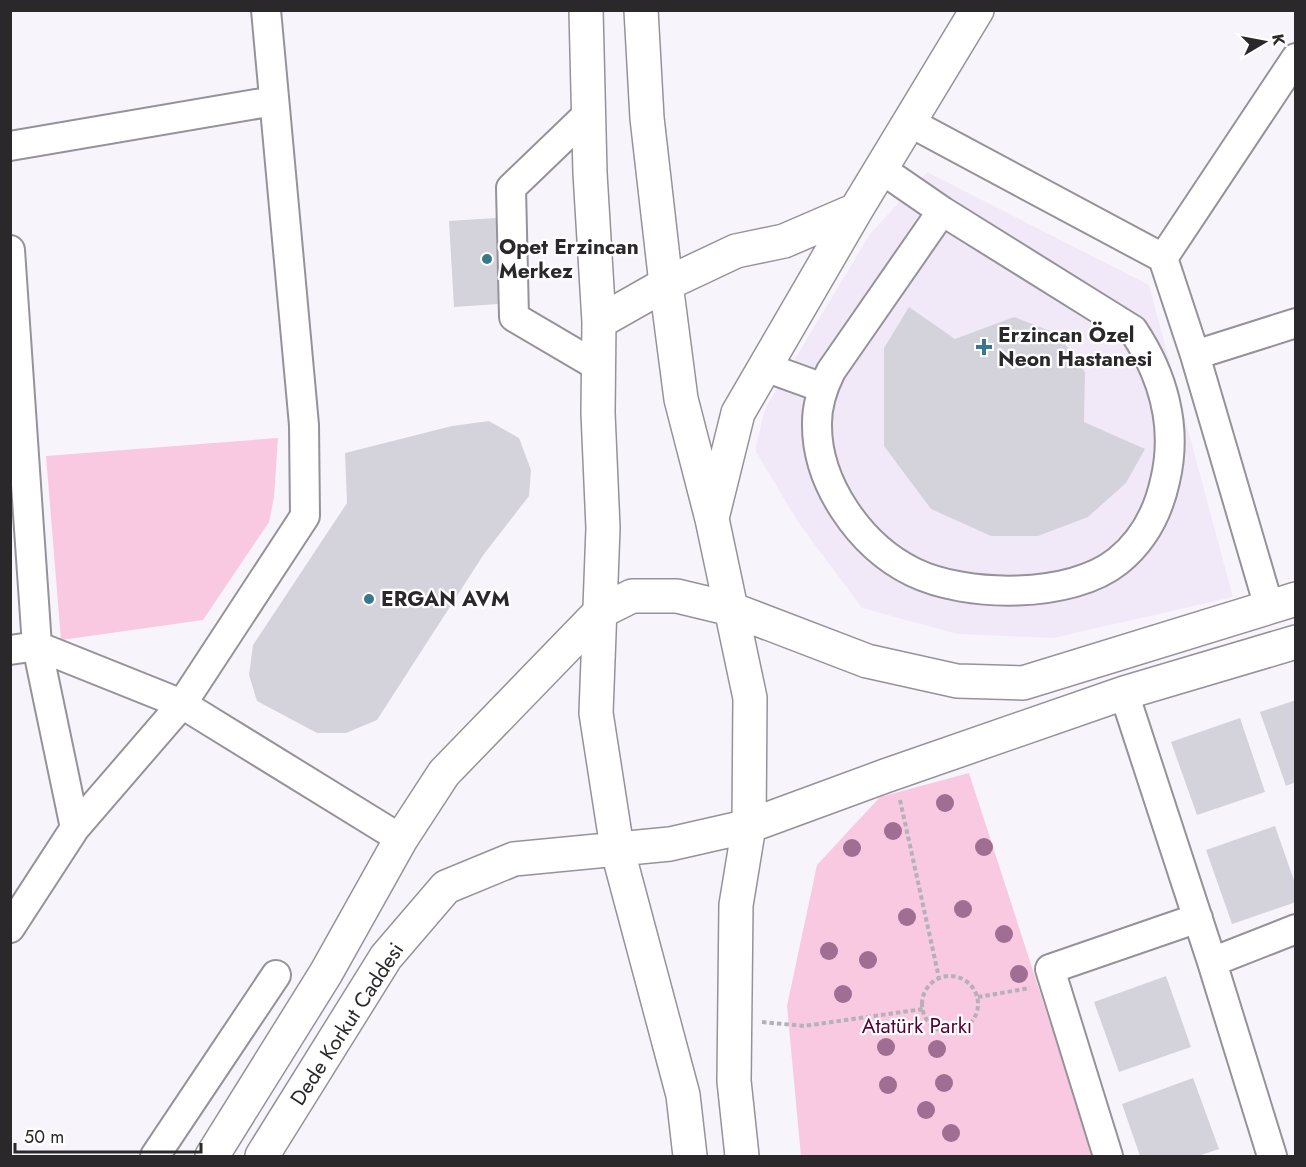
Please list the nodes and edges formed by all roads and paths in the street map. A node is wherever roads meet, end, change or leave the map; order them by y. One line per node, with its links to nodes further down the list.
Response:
1 (266, 10): 6 (street)
2 (586, 10): 7 (main road)
3 (640, 10): 15 (main road)
4 (977, 10): 8 (main road)
5 (1296, 58): 14 (street)
6 (274, 101): 9 (street); 29 (street)
7 (589, 113): 16 (main road); 19 (street)
8 (909, 122): 10 (main road); 14 (street)
9 (10, 146)
10 (881, 169): 11 (main road); 12 (street)
11 (856, 210): 15 (main road); 20 (main road)
12 (942, 211): 21 (street); 21 (street)
13 (10, 250): 27 (street)
14 (1163, 258): 18 (street)
15 (666, 284): 16 (main road); 22 (main road)
16 (600, 322): 19 (main road)
17 (1296, 323): 18 (street)
18 (1195, 355): 23 (street)
19 (599, 367): 25 (main road)
20 (765, 368): 21 (street); 22 (main road)
21 (823, 388)
22 (712, 519): 24 (main road)
23 (1282, 603): 24 (main road, Dede Korkut Caddesi)
24 (731, 609): 25 (main road, Dede Korkut Caddesi); 31 (main road)
25 (600, 612): 33 (main road, Dede Korkut Caddesi); 34 (main road)
26 (1296, 642): 28 (main road, Dede Korkut Caddesi)
27 (24, 648): 29 (street); 32 (street)
28 (1124, 693): 30 (main road, Dede Korkut Caddesi); 35 (street)
29 (182, 705): 32 (street); 33 (street)
30 (894, 773): 31 (main road, Dede Korkut Caddesi); 40 (path)
31 (749, 826): 34 (main road, Dede Korkut Caddesi); 44 (main road)
32 (75, 828): 36 (street)
33 (400, 839): 46 (main road, Dede Korkut Caddesi)
34 (617, 848): 47 (main road, Dede Korkut Caddesi); 48 (main road)
35 (1198, 918): 38 (street); 41 (street)
36 (10, 928)
37 (1296, 929): 38 (street)
38 (1212, 962): 51 (street)
39 (276, 975): 45 (street)
40 (939, 978): 42 (path); 43 (path)
41 (1055, 984): 42 (path); 50 (street)
42 (978, 997): 43 (path)
43 (923, 1009): 44 (path)
44 (735, 1019): 49 (main road)
45 (155, 1156)
46 (212, 1156)
47 (262, 1156)
48 (690, 1156)
49 (742, 1156)
50 (1108, 1156)
51 (1272, 1156)

